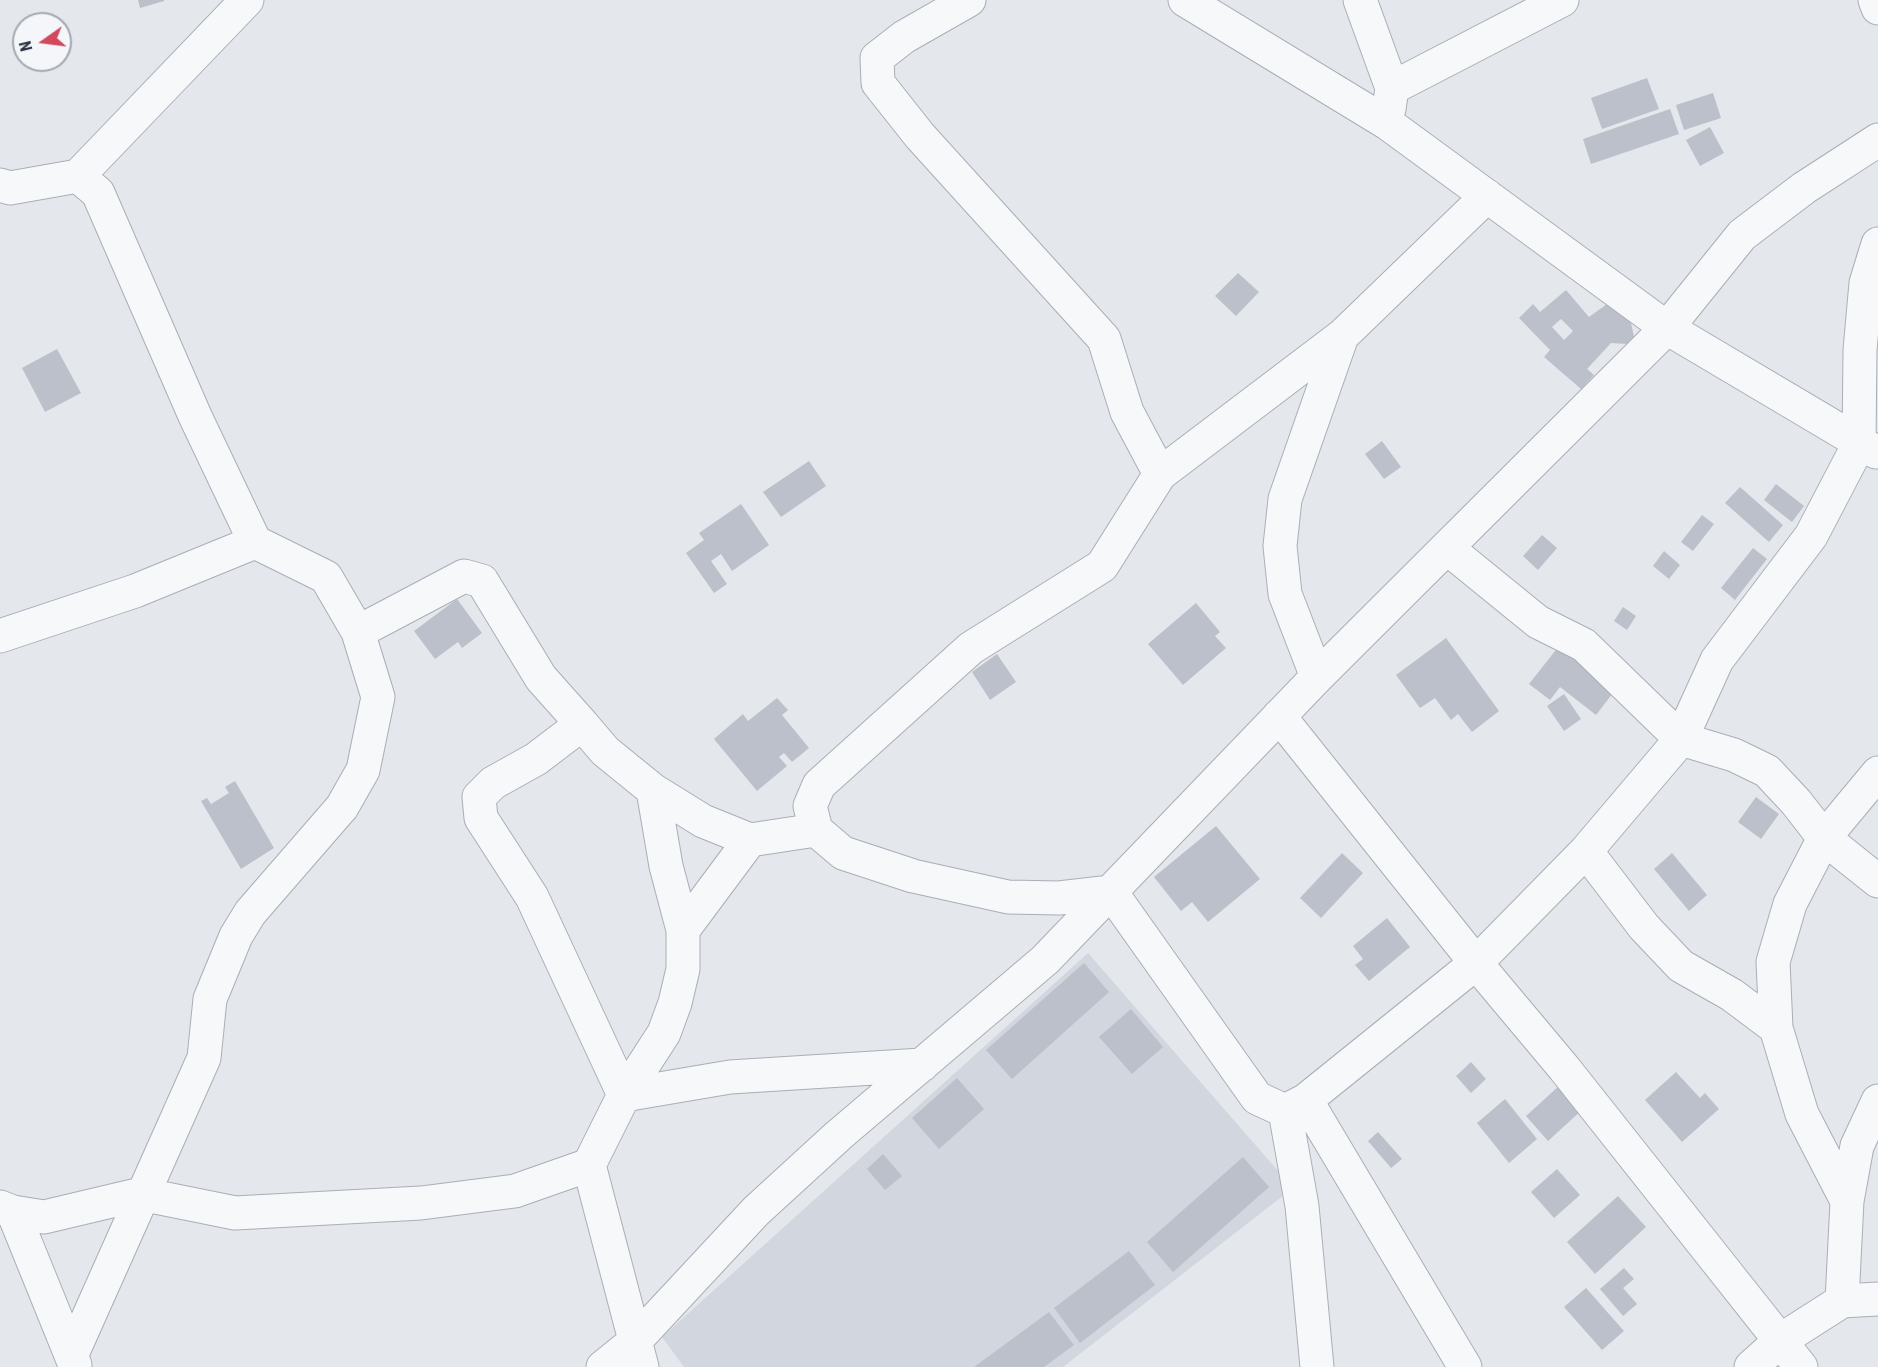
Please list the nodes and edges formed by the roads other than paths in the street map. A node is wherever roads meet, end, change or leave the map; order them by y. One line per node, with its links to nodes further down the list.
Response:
1 (247, 0): 11 (street)
2 (969, 0): 18 (street)
3 (1185, 0): 9 (street)
4 (1360, 0): 8 (street)
5 (1562, 0): 8 (street)
6 (1875, 0): 7 (street)
7 (1878, 8)
8 (1392, 88): 9 (street)
9 (1387, 123): 13 (street)
10 (1878, 140): 15 (street)
11 (78, 176): 12 (street); 19 (street)
12 (0, 185)
13 (1487, 196): 15 (street); 16 (street)
14 (1878, 244): 17 (street)
15 (1667, 328): 17 (street); 20 (street)
16 (1342, 336): 18 (street); 23 (street)
17 (1869, 448): 26 (street)
18 (1160, 474): 29 (street)
19 (255, 542): 21 (street); 22 (street)
20 (1447, 548): 23 (street); 26 (street)
21 (358, 632): 25 (street); 43 (street)
22 (0, 636)
23 (1317, 677): 24 (street)
24 (1279, 716): 34 (street); 36 (street)
25 (582, 724): 28 (street); 39 (street)
26 (1681, 739): 30 (street); 32 (street)
27 (1878, 773): 30 (street)
28 (653, 790): 31 (street); 35 (street)
29 (816, 830): 31 (street); 34 (street)
30 (1824, 838): 33 (street); 37 (street)
31 (750, 840): 35 (street)
32 (1586, 851): 36 (street); 37 (street)
33 (1878, 881)
34 (1111, 892): 38 (street); 41 (street)
35 (683, 930): 39 (street)
36 (1476, 963): 41 (street); 48 (street)
37 (1776, 1028): 44 (street)
38 (922, 1065): 39 (street); 49 (street)
39 (624, 1095): 42 (street)
40 (1878, 1101): 44 (street)
41 (1296, 1105): 52 (street); 53 (street)
42 (589, 1165): 43 (street); 49 (street)
43 (141, 1194): 45 (street); 50 (street)
44 (1847, 1201): 47 (street)
45 (6, 1209): 50 (street)
46 (1878, 1299): 47 (street)
47 (1842, 1301): 48 (street)
48 (1781, 1340): 54 (street); 55 (street)
49 (638, 1354): 51 (street)
50 (74, 1360)
51 (603, 1367)
52 (1317, 1367)
53 (1465, 1367)
54 (1751, 1367)
55 (1801, 1367)

